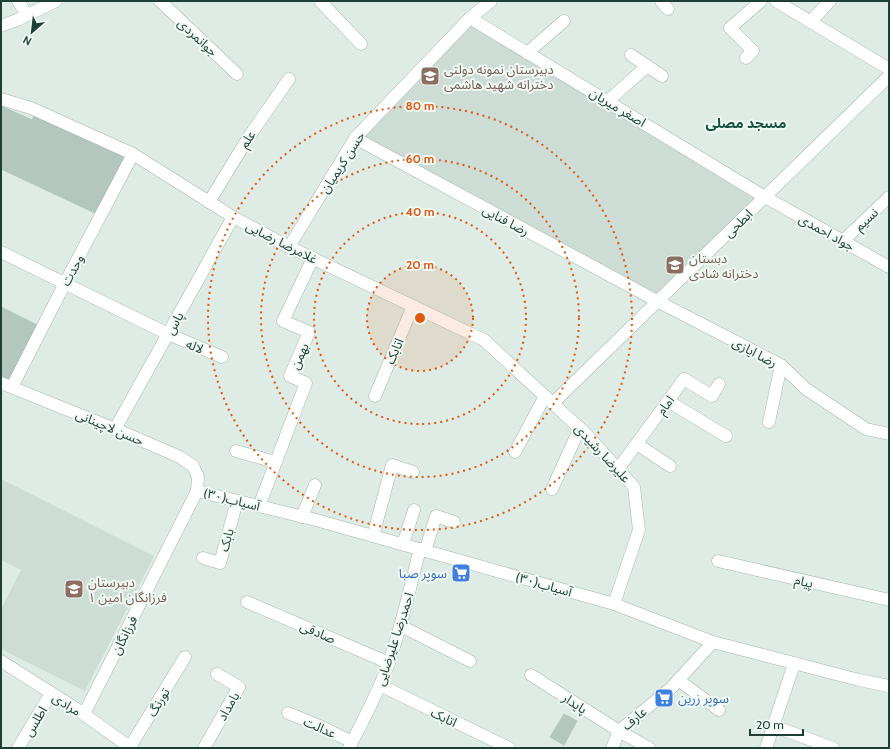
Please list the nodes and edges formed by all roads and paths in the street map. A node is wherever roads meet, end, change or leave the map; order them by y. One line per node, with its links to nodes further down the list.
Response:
1 (18, 1): 9 (street)
2 (56, 1): 9 (street)
3 (160, 1): 20 (street, جوانمردی)
4 (320, 1): 14 (street)
5 (491, 1): 10 (street, حسن کریمیان)
6 (761, 1): 17 (street)
7 (776, 1): 12 (street)
8 (830, 1): 12 (street)
9 (27, 15): 13 (street)
10 (470, 18): 15 (street, اصغر میریان); 26 (street, حسن کریمیان)
11 (564, 21): 15 (street)
12 (810, 22): 19 (street)
13 (1, 26)
14 (361, 44)
15 (527, 53): 25 (street, اصغر میریان)
16 (631, 55): 18 (street)
17 (746, 58)
18 (647, 66): 21 (street); 25 (street)
19 (889, 69)
20 (237, 74)
21 (662, 76)
22 (889, 76): 28 (street, ابطحی)
23 (288, 79): 30 (street, علم)
24 (1, 99): 27 (street, غلامرضا رضایی)
25 (608, 102): 28 (street, اصغر میریان)
26 (355, 138): 33 (street, حسن کریمیان); 38 (street, رضا فنایی)
27 (133, 154): 30 (street, غلامرضا رضایی); 37 (street, وحدت)
28 (765, 197): 32 (street, جواد احمدی); 38 (street, ابطحی)
29 (889, 197): 32 (street, نسیم)
30 (209, 202): 31 (street, غلامرضا رضایی)
31 (233, 217): 33 (street, غلامرضا رضایی); 40 (street, پاس)
32 (843, 241): 36 (street, جواد احمدی)
33 (289, 247): 35 (street, غلامرضا رضایی)
34 (1, 252): 37 (street, لاله)
35 (313, 258): 39 (street, غلامرضا رضایی); 56 (street, بهمن)
36 (889, 267)
37 (65, 283): 40 (street, لاله); 44 (street, وحدت)
38 (657, 301): 42 (street, رضا ایازی); 46 (street, ابطحی)
39 (413, 306): 45 (street, اتابک); 46 (street, غلامرضا رضایی)
40 (168, 334): 41 (street, لاله); 50 (street, پاس)
41 (222, 357)
42 (781, 365): 48 (street); 51 (street, رضا ایازی)
43 (720, 384): 47 (street, امام)
44 (6, 385): 50 (street, حسن لاچینانی)
45 (375, 396)
46 (549, 399): 49 (street, علیرضا رشیدی); 55 (street, ابطحی)
47 (668, 401): 52 (street); 53 (street, امام)
48 (769, 422)
49 (580, 428): 58 (street, علیرضا رشیدی); 61 (street)
50 (115, 429): 62 (street, حسن لاچینانی)
51 (889, 434)
52 (726, 436)
53 (637, 444): 57 (street); 58 (street, امام)
54 (236, 451): 56 (street)
55 (516, 452)
56 (275, 462): 64 (street, بهمن)
57 (670, 466)
58 (618, 469): 75 (street, علیرضا رشیدی)
59 (413, 472): 68 (street)
60 (315, 486): 66 (street)
61 (552, 489)
62 (197, 491): 63 (street, آسیاب(۳۰)); 91 (street, فرزانگان)
63 (237, 501): 64 (street, آسیاب(۳۰)); 71 (street, بابک)
64 (259, 506): 66 (street, آسیاب(۳۰))
65 (414, 510): 69 (street)
66 (302, 516): 68 (street, آسیاب(۳۰))
67 (454, 522): 70 (street, احمدرضا علیرضایی)
68 (373, 536): 69 (street, آسیاب(۳۰))
69 (403, 544): 70 (street, آسیاب(۳۰))
70 (422, 550): 75 (street, آسیاب(۳۰)); 76 (street, احمدرضا علیرضایی)
71 (203, 558)
72 (718, 561): 73 (street, پیام)
73 (889, 600)
74 (246, 602): 81 (street, صادقی)
75 (614, 604): 77 (street, آسیاب(۳۰))
76 (401, 626): 80 (street); 81 (street, احمدرضا علیرضایی)
77 (713, 642): 82 (street, آسیاب(۳۰)); 85 (street, عارف)
78 (185, 657): 96 (street, تورنگ)
79 (1, 661): 88 (street, مرادی)
80 (470, 661)
81 (389, 662): 86 (street, احمدرضا علیرضایی)
82 (794, 664): 87 (street, آسیاب(۳۰)); 92 (street)
83 (217, 674): 97 (street, بامداد)
84 (531, 675): 93 (street, پایدار)
85 (678, 680): 89 (street); 93 (street, عارف)
86 (380, 686): 94 (street, احمدرضا علیرضایی); 98 (street, اتابک)
87 (889, 686)
88 (51, 693): 91 (street, مرادی); 95 (street, اطلس)
89 (719, 710)
90 (288, 713): 94 (street, عدالت)
91 (84, 714): 96 (street, مرادی)
92 (773, 726): 101 (street); 102 (street)
93 (618, 731): 99 (street, عارف); 100 (street, پایدار)
94 (350, 745)
95 (18, 748)
96 (131, 748)
97 (204, 748)
98 (509, 748)
99 (612, 748)
100 (649, 748)
101 (766, 748)
102 (834, 748)

